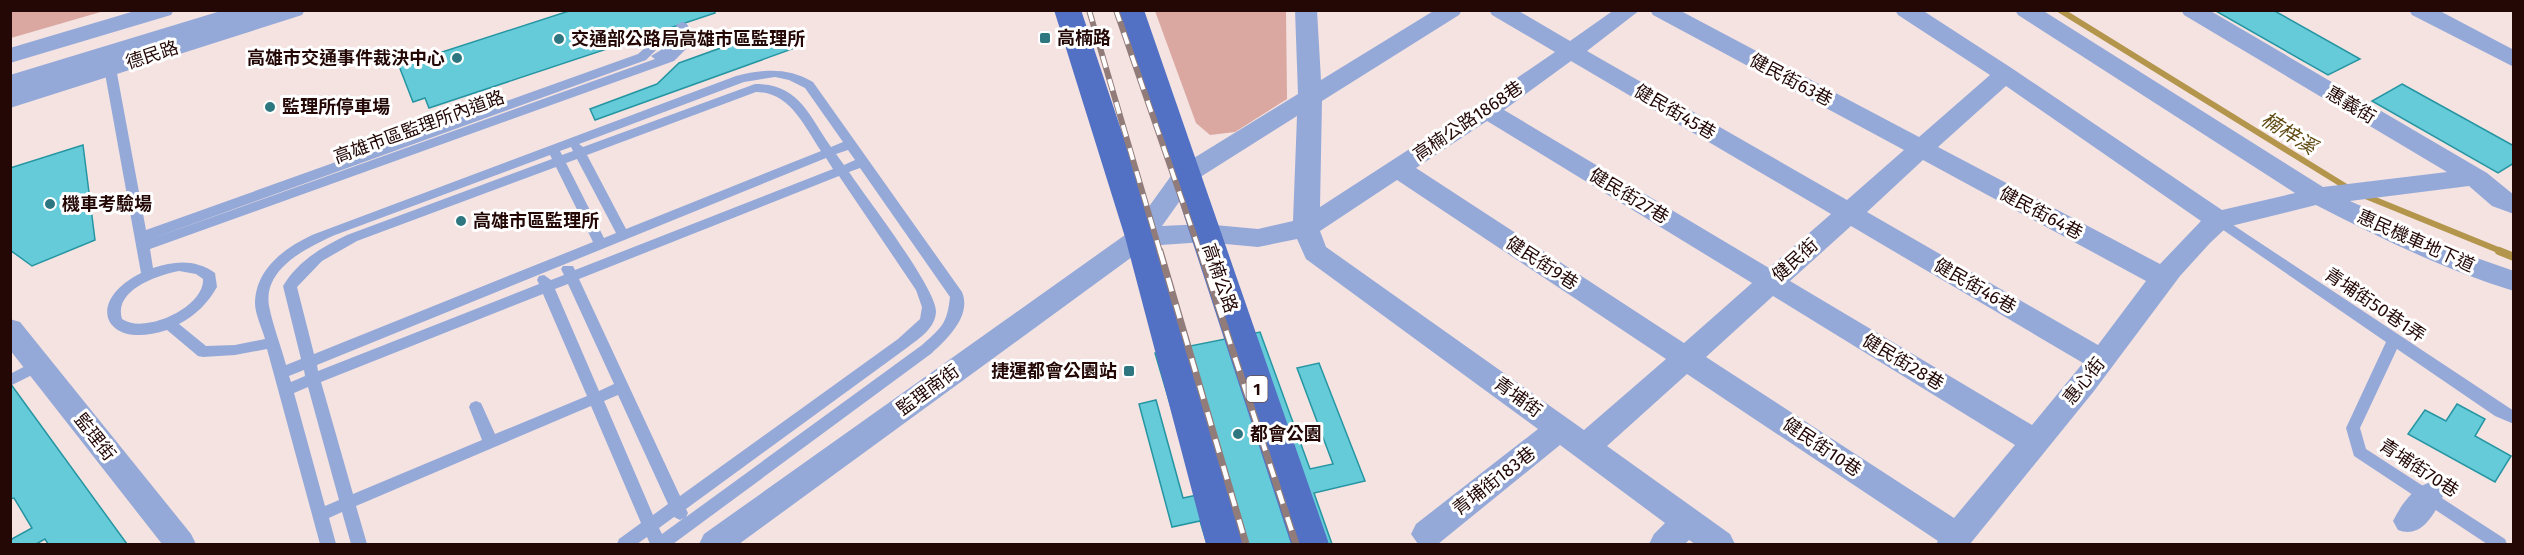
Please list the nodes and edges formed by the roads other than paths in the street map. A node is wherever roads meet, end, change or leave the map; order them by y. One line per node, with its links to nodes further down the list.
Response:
1 (163, 10): 19 (street, 德民路)
2 (207, 10): 19 (street, 德民路)
3 (254, 10): 19 (street, 德民路)
4 (294, 10): 19 (street, 德民路)
5 (1067, 10): 46 (main road)
6 (1130, 10): 37 (main road, 高楠公路 / 1)
7 (1306, 10): 26 (street)
8 (1451, 10): 26 (street)
9 (1500, 10): 20 (street, 健民街45巷)
10 (1629, 10): 20 (street, 高楠公路1868巷)
11 (1661, 10): 31 (street, 健民街63巷)
12 (1906, 10): 24 (street)
13 (2026, 10): 40 (street, 惠民機車地下道)
14 (2193, 10): 38 (street, 惠義街)
15 (2420, 10): 22 (street)
16 (682, 25): 48 (lane, 高雄市區監理所內道路)
17 (663, 31): 48 (lane, 高雄市區監理所內道路)
18 (646, 37): 48 (lane, 高雄市區監理所內道路)
19 (105, 41): 21 (street, 德民路); 23 (street, 德民路); 25 (street, 德民路); 27 (street, 德民路); 48 (lane)
20 (1569, 51): 28 (street, 高楠公路1868巷); 42 (street, 健民街45巷)
21 (10, 56)
22 (2514, 60)
23 (10, 71)
24 (2005, 74): 31 (street, 健民街); 43 (street)
25 (10, 85)
26 (1310, 98): 37 (street); 47 (street)
27 (10, 100)
28 (1487, 110): 35 (street, 高楠公路1868巷); 56 (street, 健民街27巷)
29 (850, 144): 30 (lane); 32 (lane); 34 (lane)
30 (577, 147): 32 (lane); 33 (lane); 45 (lane)
31 (1920, 149): 42 (street, 健民街); 54 (street, 健民街64巷)
32 (829, 153): 36 (lane); 45 (lane)
33 (556, 155): 49 (lane); 61 (lane); 64 (lane)
34 (863, 162): 36 (lane); 85 (lane)
35 (1397, 168): 47 (street, 高楠公路1868巷); 62 (street, 健民街9巷)
36 (841, 171): 53 (lane); 80 (lane)
37 (1185, 175): 44 (main road, 高楠公路 / 1); 46 (street)
38 (2474, 177): 39 (street, 惠義街); 40 (street); 41 (street)
39 (2514, 192)
40 (2319, 196): 43 (street); 55 (street, 惠民機車地下道)
41 (2514, 205)
42 (1849, 212): 56 (street, 健民街); 63 (street, 健民街46巷)
43 (2218, 220): 54 (street, 惠心街); 60 (lane, 青埔街50巷1弄)
44 (1204, 233): 46 (street); 47 (street); 95 (main road, 高楠公路 / 1)
45 (623, 236): 49 (lane)
46 (1141, 237): 93 (street, 監理南街); 94 (main road)
47 (1311, 240): 74 (street, 青埔街)
48 (141, 242): 52 (lane)
49 (601, 244): 50 (lane)
50 (563, 260): 51 (lane); 53 (lane)
51 (540, 269): 57 (lane); 64 (lane)
52 (148, 275): 58 (lane); 58 (lane)
53 (572, 277): 57 (lane); 69 (lane)
54 (2162, 277): 63 (street, 惠心街)
55 (2514, 281)
56 (1771, 282): 62 (street, 健民街); 75 (street, 健民街28巷)
57 (547, 287): 67 (lane); 71 (lane)
58 (170, 324): 61 (lane)
59 (10, 329): 65 (street, 監理街)
60 (2394, 340): 73 (lane, 青埔街50巷1弄); 78 (lane, 青埔街70巷)
61 (273, 343): 66 (lane)
62 (1687, 357): 77 (street, 健民街); 87 (street, 健民街10巷)
63 (2102, 360): 75 (street, 惠心街)
64 (308, 362): 66 (lane); 67 (lane)
65 (39, 365): 68 (lane); 89 (street, 監理街)
66 (281, 373): 70 (lane)
67 (313, 379): 70 (lane); 79 (lane)
68 (10, 381)
69 (622, 387): 71 (lane); 80 (lane)
70 (285, 390): 81 (lane)
71 (595, 398): 76 (lane); 84 (lane)
72 (477, 407): 76 (lane)
73 (2514, 418)
74 (1561, 428): 77 (street, 青埔街); 86 (street, 青埔街183巷)
75 (2035, 442): 87 (street, 惠心街)
76 (491, 443): 79 (lane)
77 (1586, 447): 82 (street, 青埔街)
78 (2428, 496): 83 (street); 98 (lane, 青埔街70巷)
79 (348, 503): 81 (lane); 91 (lane)
80 (677, 507): 84 (lane); 85 (lane)
81 (320, 515): 90 (lane)
82 (1687, 521): 96 (street); 97 (street, 青埔街)
83 (2409, 521)
84 (650, 526): 88 (lane); 92 (lane)
85 (686, 526): 92 (lane)
86 (1427, 534)
87 (1955, 541)
88 (629, 542)
89 (180, 544)
90 (328, 544)
91 (359, 544)
92 (659, 544)
93 (715, 544)
94 (1225, 544)
95 (1310, 544)
96 (1665, 544)
97 (1719, 544)
98 (2499, 544)

